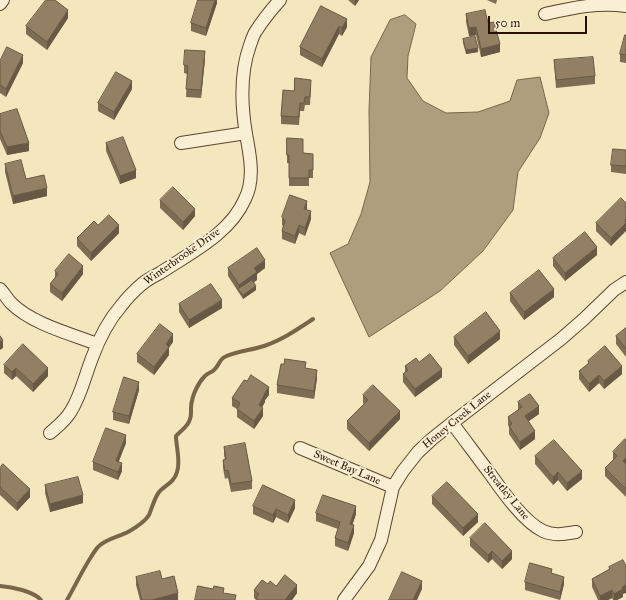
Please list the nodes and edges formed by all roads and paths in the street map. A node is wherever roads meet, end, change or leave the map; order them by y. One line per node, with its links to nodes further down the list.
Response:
1 (3, 0): 3 (street)
2 (280, 0): 6 (street, Winterbrooke Drive)
3 (0, 4)
4 (626, 6): 5 (street)
5 (544, 14)
6 (246, 133): 7 (street); 10 (street, Winterbrooke Drive)
7 (181, 143)
8 (626, 282): 11 (street, Honey Creek Lane)
9 (0, 289): 10 (street)
10 (98, 344): 12 (street, Winterbrooke Drive)
11 (452, 423): 14 (street, Honey Creek Lane); 15 (street, Streatley Lane)
12 (50, 433)
13 (300, 448): 14 (street, Sweet Bay Lane)
14 (393, 487): 16 (street, Honey Creek Lane)
15 (576, 532)
16 (344, 600)

